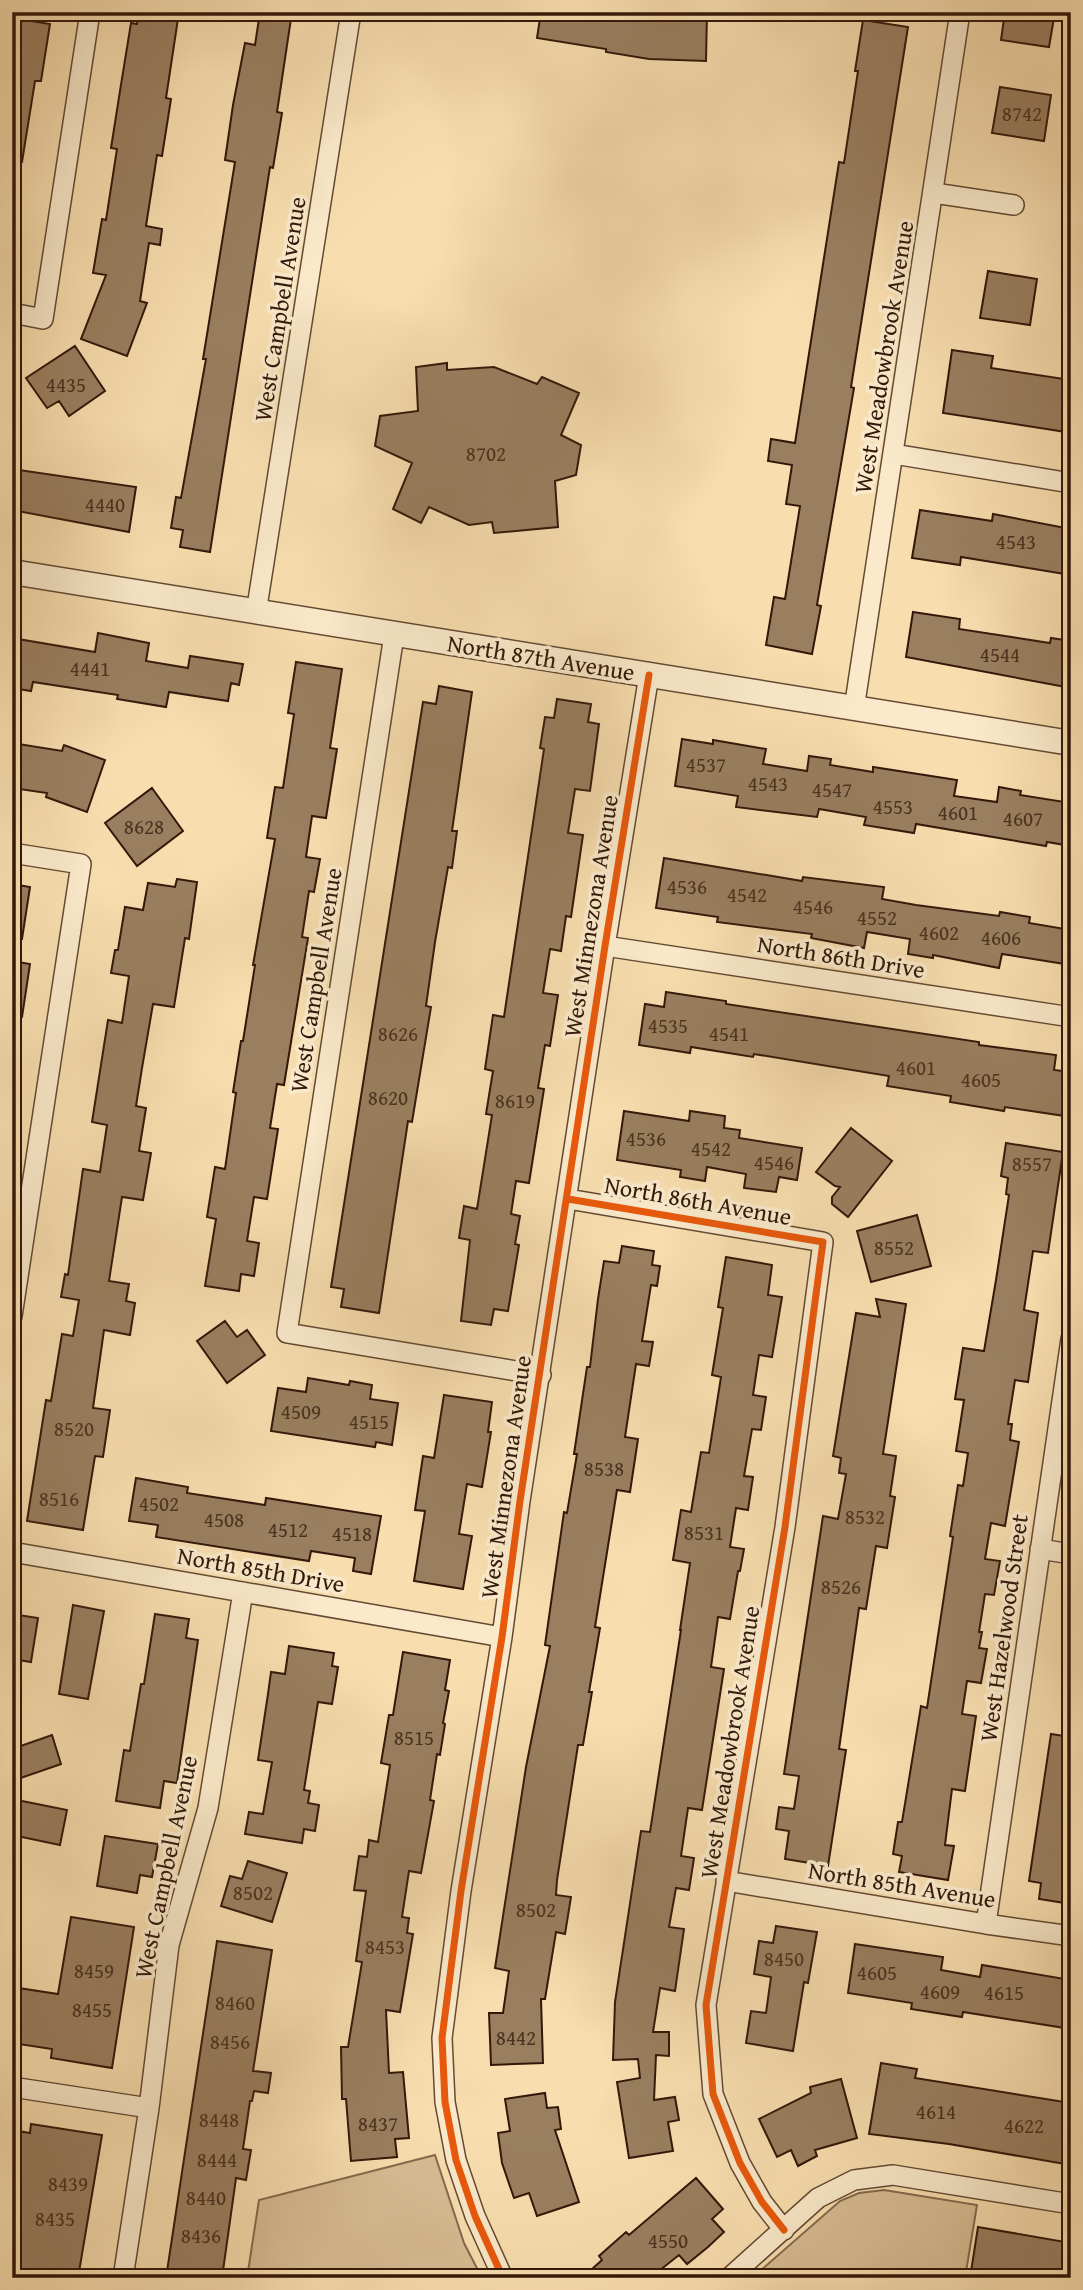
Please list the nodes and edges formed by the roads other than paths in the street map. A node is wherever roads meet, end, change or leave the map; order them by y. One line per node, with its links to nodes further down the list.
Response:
1 (90, 12): 6 (street)
2 (351, 12): 10 (street, West Campbell Avenue)
3 (960, 12): 4 (street, West Meadowbrook Avenue)
4 (934, 193): 5 (street); 7 (street, West Meadowbrook Avenue)
5 (1014, 205)
6 (12, 313)
7 (894, 454): 8 (street); 13 (street, West Meadowbrook Avenue)
8 (1071, 482)
9 (12, 572): 10 (street, North 87th Avenue)
10 (256, 612): 11 (street, North 87th Avenue)
11 (394, 635): 12 (street, North 87th Avenue); 22 (street, West Campbell Avenue)
12 (649, 675): 13 (street, North 87th Avenue); 16 (street, West Minnezona Avenue)
13 (854, 709): 14 (street, North 87th Avenue)
14 (1071, 743)
15 (12, 853): 20 (street)
16 (605, 946): 17 (street, North 86th Drive); 18 (street, West Minnezona Avenue)
17 (1071, 1017)
18 (568, 1199): 19 (street, North 86th Avenue); 22 (street, West Minnezona Avenue)
19 (822, 1242): 28 (street, West Meadowbrook Avenue)
20 (12, 1316)
21 (1071, 1339): 23 (street, West Hazelwood Street)
22 (541, 1375): 27 (street, West Minnezona Avenue)
23 (1040, 1549): 25 (street); 29 (street, West Hazelwood Street)
24 (12, 1552): 26 (street, North 85th Drive)
25 (1071, 1554)
26 (243, 1592): 27 (street, North 85th Drive); 32 (street, West Campbell Avenue)
27 (502, 1637): 36 (street, West Minnezona Avenue)
28 (726, 1881): 29 (street, North 85th Avenue); 34 (street, West Meadowbrook Avenue)
29 (986, 1924): 30 (street, North 85th Avenue)
30 (1071, 1936)
31 (12, 2087): 32 (street)
32 (149, 2108): 35 (street, West Campbell Avenue)
33 (1071, 2204): 34 (street)
34 (784, 2230): 37 (street)
35 (122, 2278)
36 (503, 2278)
37 (729, 2278)

